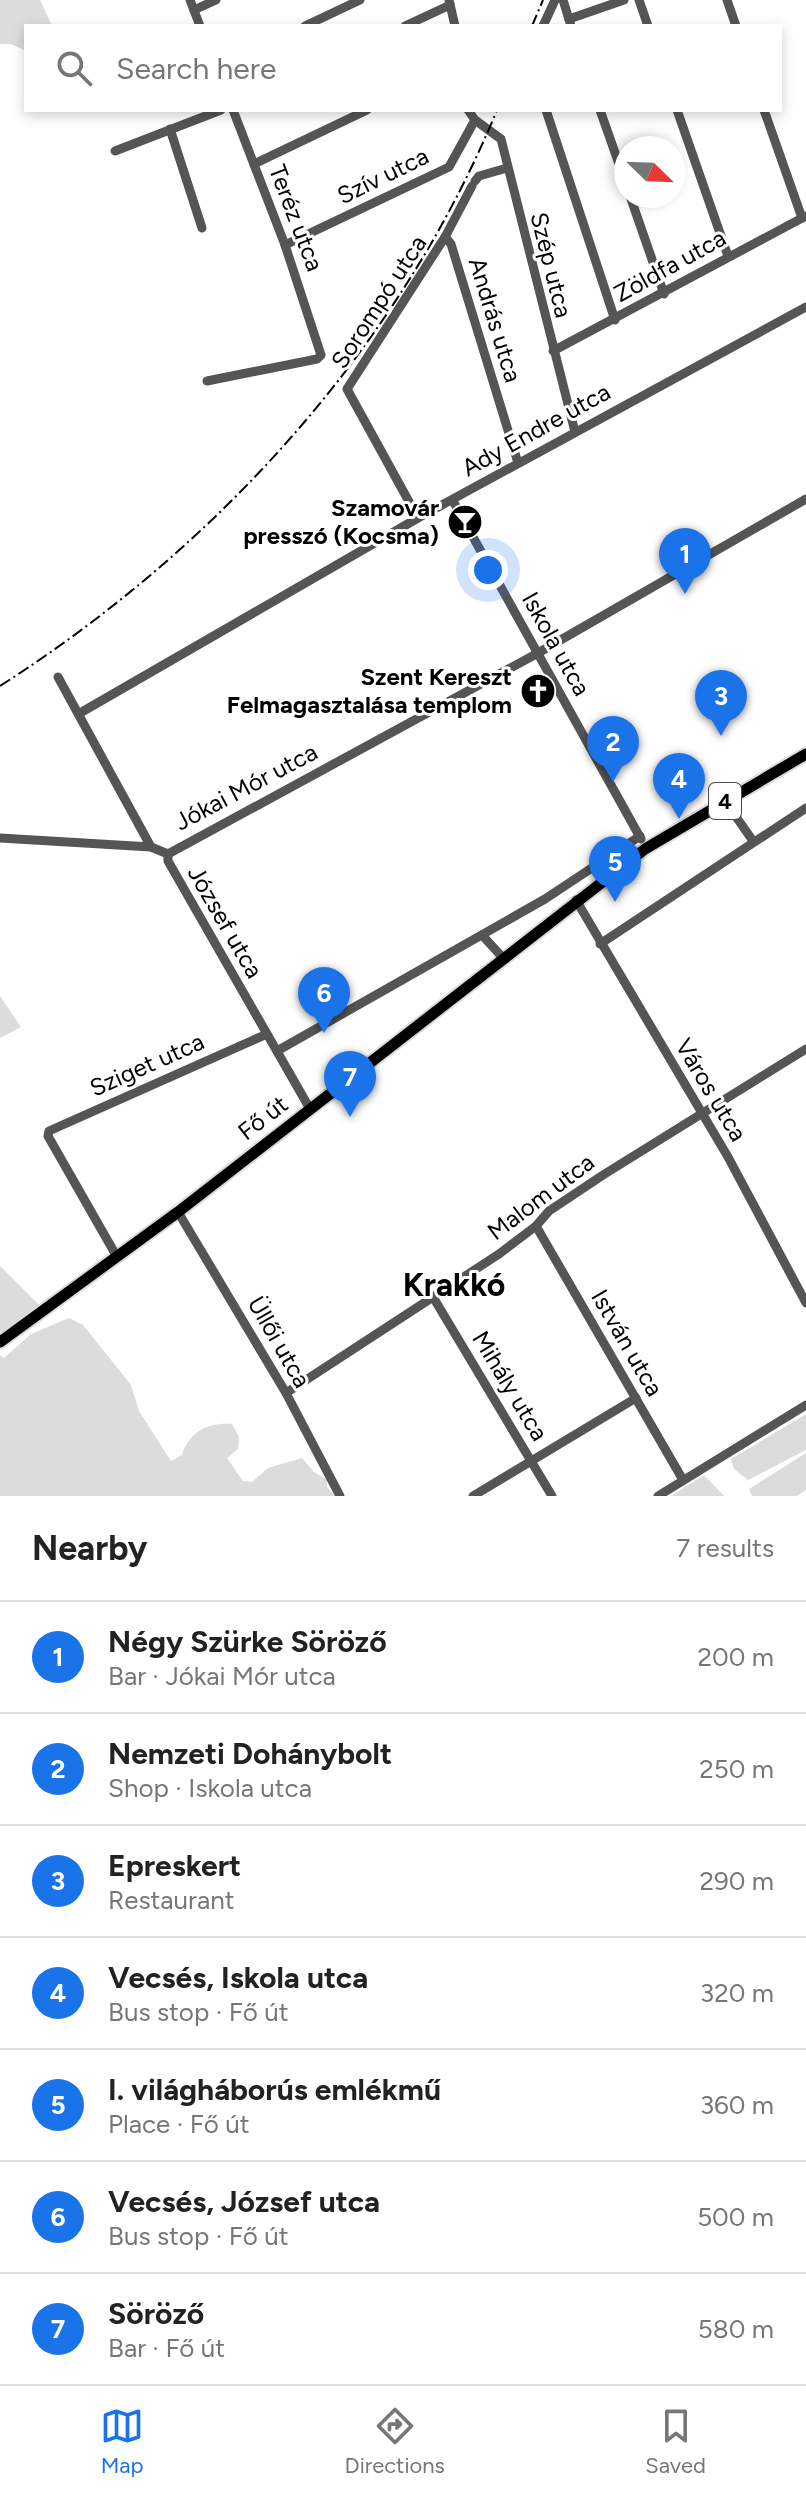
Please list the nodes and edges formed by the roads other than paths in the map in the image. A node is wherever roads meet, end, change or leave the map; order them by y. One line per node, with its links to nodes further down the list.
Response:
1 (190, 0): 10 (street)
2 (216, 0): 10 (street)
3 (360, 0): 13 (street)
4 (555, 0): 16 (street)
5 (563, 0): 11 (street)
6 (624, 0): 11 (street)
7 (639, 0): 17 (street)
8 (727, 0): 18 (street)
9 (449, 2): 14 (street); 15 (street)
10 (194, 10): 12 (street)
11 (570, 22)
12 (199, 24)
13 (309, 24)
14 (409, 24)
15 (454, 24)
16 (544, 24)
17 (647, 24)
18 (735, 24)
19 (216, 112): 28 (street)
20 (234, 112): 31 (street, Teréz utca)
21 (363, 112): 31 (street)
22 (469, 112): 27 (street, Szép utca)
23 (547, 112): 41 (street)
24 (601, 112): 29 (street)
25 (678, 112): 38 (street)
26 (765, 112): 34 (street)
27 (475, 120): 32 (street, Szép utca); 37 (street, Szív utca)
28 (170, 129): 30 (street); 35 (street)
29 (614, 150)
30 (115, 151)
31 (254, 164): 37 (street, Teréz utca)
32 (507, 168): 36 (street, Sorompó utca); 42 (street, Szép utca)
33 (634, 208): 39 (street)
34 (804, 217): 38 (street, Zöldfa utca)
35 (202, 228)
36 (445, 237): 45 (street, András utca); 48 (street, Sorompó utca)
37 (285, 245): 43 (street, Teréz utca)
38 (728, 256): 39 (street, Zöldfa utca)
39 (664, 294): 41 (street, Zöldfa utca)
40 (806, 307): 44 (street, Ady Endre utca)
41 (615, 320): 42 (street, Zöldfa utca)
42 (553, 351): 44 (street, Szép utca)
43 (207, 381)
44 (575, 432): 45 (street, Ady Endre utca)
45 (518, 463): 47 (street, Ady Endre utca)
46 (806, 499): 49 (street, Jókai Mór utca)
47 (453, 501): 48 (street, Ady Endre utca); 49 (street, Iskola utca)
48 (418, 518): 51 (street, Ady Endre utca)
49 (538, 653): 55 (street, Iskola utca); 60 (street, Jókai Mór utca)
50 (58, 677): 51 (street)
51 (80, 713): 58 (street)
52 (806, 754): 53 (main road, Fő út / 4)
53 (725, 801): 57 (street); 59 (main road, Fő út / 4)
54 (806, 808): 57 (street)
55 (640, 836): 59 (street, Iskola utca); 61 (street)
56 (0, 838): 58 (street, József utca)
57 (753, 841): 64 (street)
58 (151, 847): 60 (street, József utca)
59 (645, 849): 62 (main road, Fő út / 4)
60 (168, 854): 66 (street, József utca)
61 (573, 881): 62 (street); 63 (street)
62 (579, 898): 64 (street, Város utca); 65 (main road, Fő út / 4)
63 (482, 935): 65 (street); 68 (street)
64 (600, 944): 70 (street, Város utca)
65 (503, 958): 69 (main road, Fő út / 4)
66 (267, 1034): 68 (street, József utca); 73 (street, Sziget utca)
67 (806, 1049): 70 (street, Malom utca)
68 (277, 1051): 69 (street, József utca)
69 (310, 1109): 71 (main road, Fő út / 4)
70 (700, 1113): 72 (street, Malom utca); 75 (street, Város utca)
71 (178, 1212): 73 (main road, Fő út / 4); 77 (street, Üllői utca)
72 (536, 1226): 74 (street, Malom utca); 78 (street, István utca)
73 (117, 1257): 76 (main road, Fő út / 4)
74 (433, 1297): 77 (street, Malom utca); 80 (street, Mihály utca)
75 (806, 1303)
76 (0, 1342)
77 (286, 1393): 82 (street, Üllői utca)
78 (636, 1398): 80 (street); 81 (street, István utca)
79 (806, 1405): 81 (street)
80 (531, 1460): 83 (street); 84 (street, Mihály utca)
81 (683, 1480): 85 (street)
82 (340, 1496)
83 (473, 1496)
84 (552, 1496)
85 (658, 1496)

